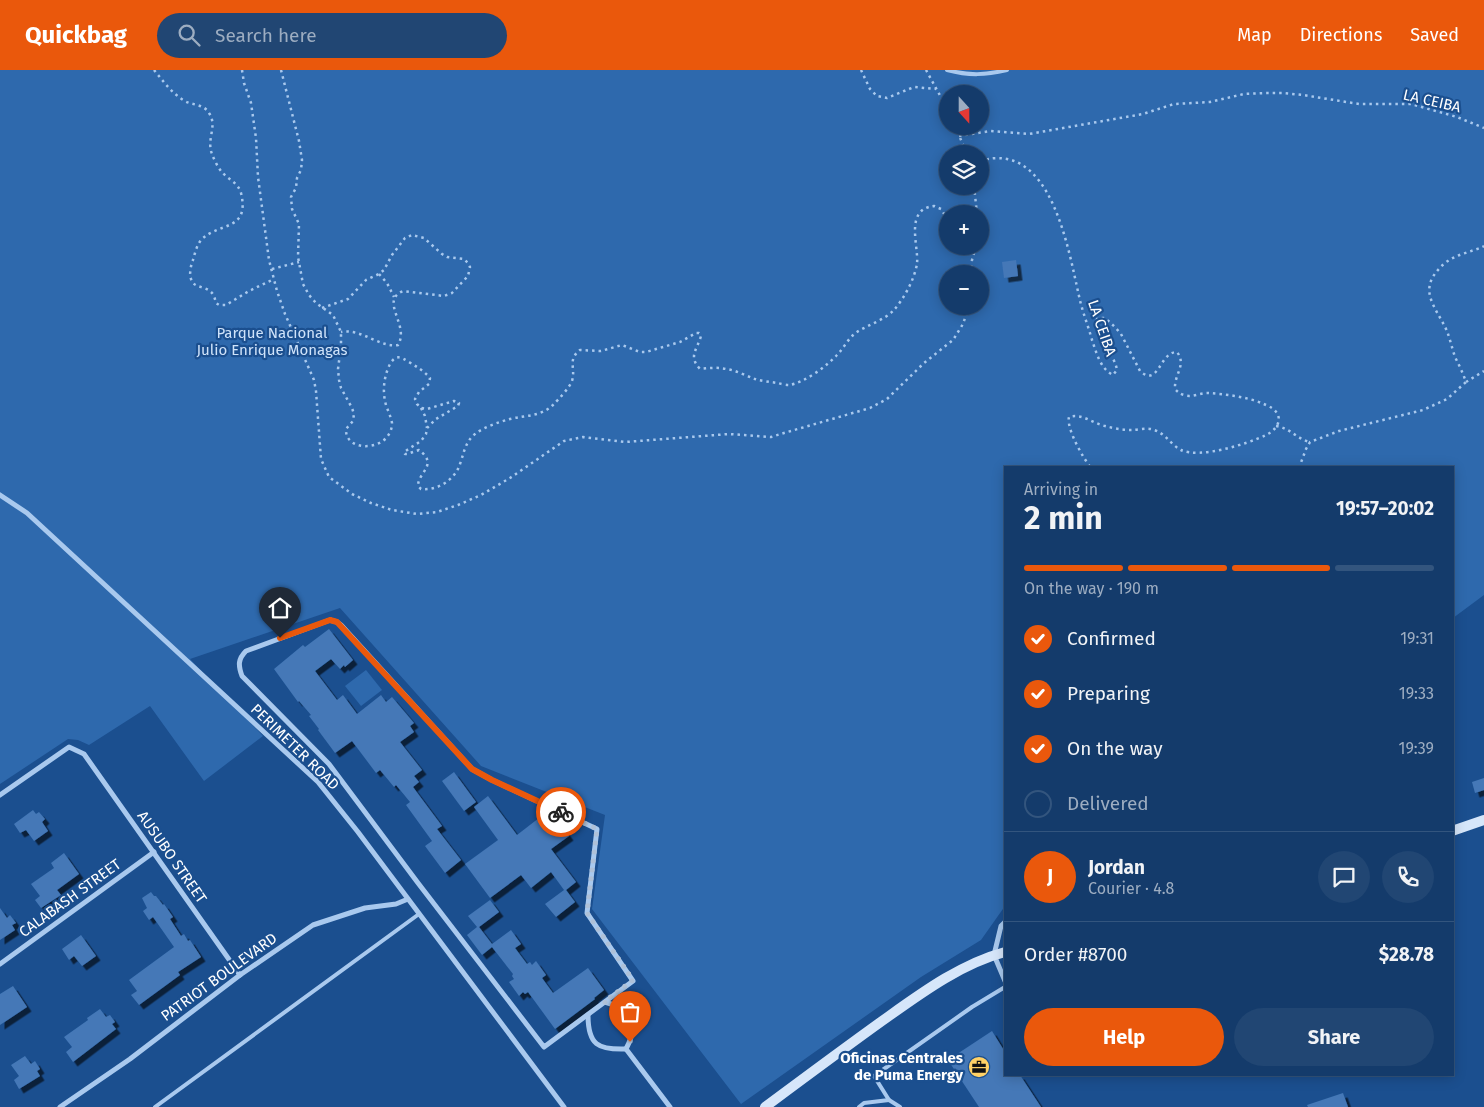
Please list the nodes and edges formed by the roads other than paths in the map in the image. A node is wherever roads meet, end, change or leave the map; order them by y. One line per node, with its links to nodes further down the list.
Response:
1 (947, 70): 2 (lane)
2 (1007, 70)
3 (0, 495): 8 (street, PERIMETER ROAD)
4 (0, 795): 7 (street, AUSUBO STREET)
5 (1484, 820): 6 (street)
6 (1454, 830)
7 (154, 852): 13 (street, CALABASH STREET); 14 (street, AUSUBO STREET)
8 (408, 899): 9 (street, PERIMETER ROAD); 14 (street, PATRIOT BOULEVARD)
9 (419, 914): 22 (lane); 23 (street, PERIMETER ROAD)
10 (1004, 923): 12 (street)
11 (1004, 952): 12 (street)
12 (994, 955): 15 (street); 25 (street)
13 (0, 964)
14 (240, 975): 21 (street, PATRIOT BOULEVARD)
15 (1004, 979)
16 (1004, 988): 20 (lane)
17 (604, 1002): 18 (street); 18 (street); 19 (street)
18 (588, 1015): 19 (street)
19 (626, 1049): 24 (street)
20 (888, 1100): 26 (lane); 27 (lane)
21 (60, 1107)
22 (156, 1107)
23 (564, 1107)
24 (670, 1107)
25 (765, 1107)
26 (859, 1107)
27 (900, 1107)

